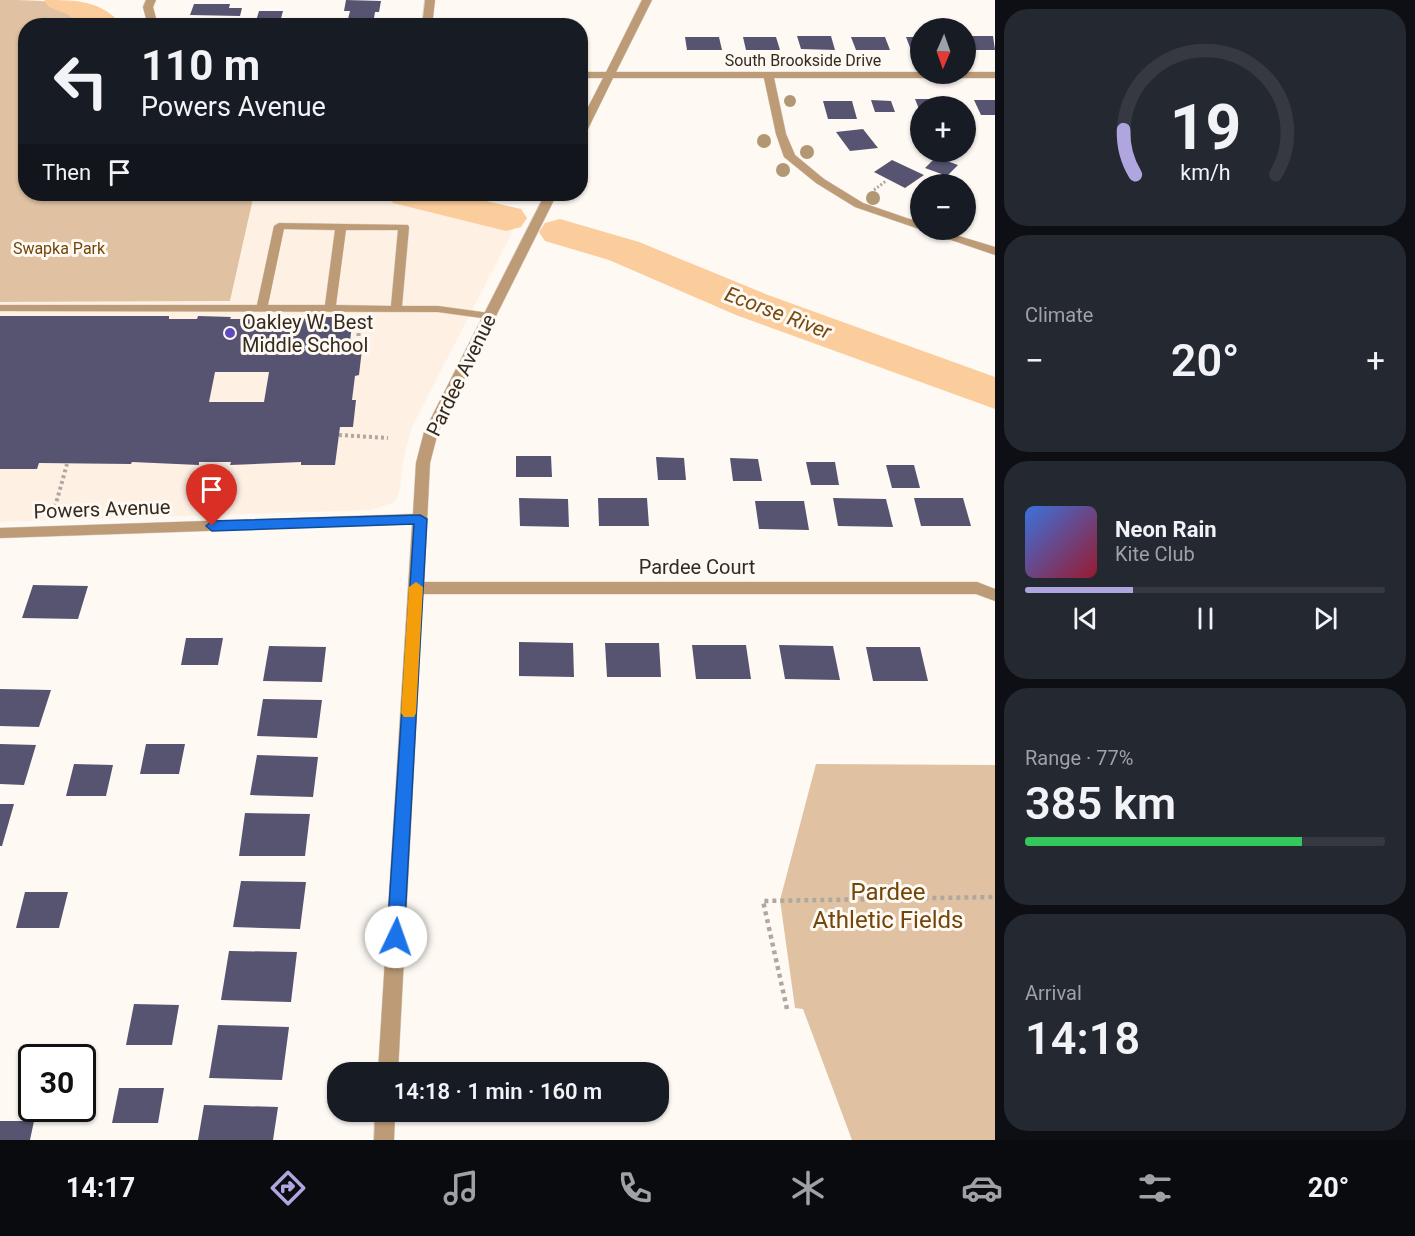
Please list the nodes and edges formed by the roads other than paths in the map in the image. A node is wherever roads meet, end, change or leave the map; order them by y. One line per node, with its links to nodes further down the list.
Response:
1 (151, 0): 4 (street)
2 (429, 0): 5 (street)
3 (647, 0): 7 (street)
4 (151, 18)
5 (428, 18)
6 (588, 75): 7 (street, South Brookside Drive)
7 (611, 75): 8 (street, South Brookside Drive); 10 (street)
8 (768, 75): 9 (street, South Brookside Drive); 12 (street)
9 (995, 75)
10 (588, 120)
11 (547, 201): 20 (street, Pardee Avenue)
12 (910, 223)
13 (341, 226): 17 (lane); 18 (lane); 19 (lane)
14 (960, 240): 15 (street)
15 (995, 251)
16 (0, 308): 17 (lane)
17 (262, 309): 18 (lane)
18 (330, 309): 19 (lane)
19 (396, 309): 20 (lane)
20 (489, 316): 21 (street, Pardee Avenue)
21 (420, 519): 22 (street, Powers Avenue); 24 (street, Pardee Avenue)
22 (0, 533)
23 (995, 580): 25 (street, Pardee Court)
24 (416, 588): 25 (street, Pardee Court); 27 (street, Pardee Avenue)
25 (977, 588): 26 (street, Pardee Court)
26 (995, 595)
27 (389, 1062)
28 (385, 1122): 29 (street)
29 (384, 1140)

